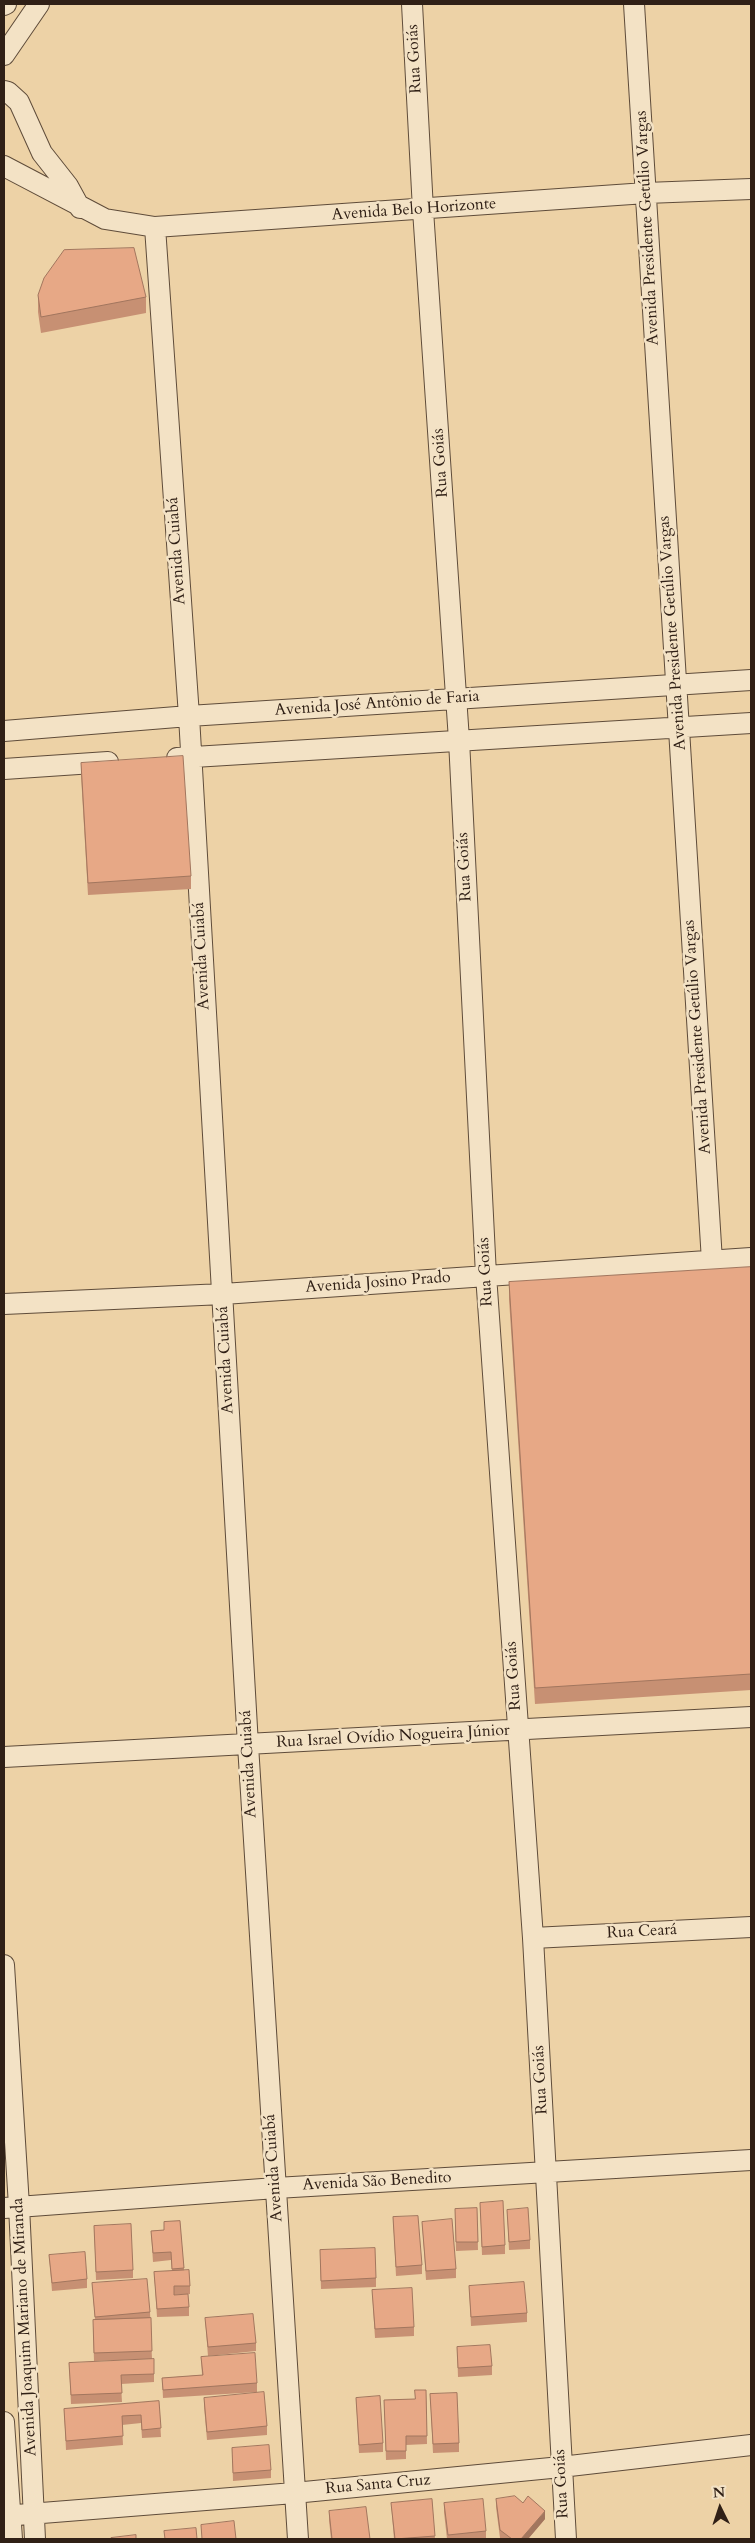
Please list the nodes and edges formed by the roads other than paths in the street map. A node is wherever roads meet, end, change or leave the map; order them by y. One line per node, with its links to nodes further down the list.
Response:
1 (39, 4): 4 (street)
2 (412, 4): 10 (street, Rua Goiás)
3 (634, 4): 8 (street, Avenida Presidente Getúlio Vargas)
4 (4, 55)
5 (4, 91): 9 (street)
6 (4, 166): 9 (street, Avenida Belo Horizonte)
7 (751, 189): 8 (street, Avenida Belo Horizonte)
8 (646, 194): 10 (street, Avenida Belo Horizonte); 13 (street, Avenida Presidente Getúlio Vargas)
9 (80, 208): 11 (street, Avenida Belo Horizonte)
10 (423, 210): 11 (street, Avenida Belo Horizonte); 14 (street, Rua Goiás)
11 (155, 227): 15 (street, Avenida Cuiabá)
12 (751, 680): 13 (street, Avenida José Antônio de Faria)
13 (676, 686): 14 (street, Avenida José Antônio de Faria); 17 (street, Avenida Presidente Getúlio Vargas)
14 (456, 699): 15 (street, Avenida José Antônio de Faria); 19 (street, Rua Goiás)
15 (189, 716): 18 (street, Avenida José Antônio de Faria); 20 (street, Avenida Cuiabá)
16 (751, 723): 17 (street)
17 (679, 727): 19 (street); 25 (street, Avenida Presidente Getúlio Vargas)
18 (4, 731)
19 (459, 740): 20 (street); 26 (street, Rua Goiás)
20 (190, 757): 21 (street); 27 (street, Avenida Cuiabá)
21 (161, 759)
22 (131, 761): 23 (street)
23 (4, 769)
24 (751, 1258): 25 (street, Avenida Josino Prado)
25 (712, 1261): 26 (street, Avenida Josino Prado)
26 (486, 1275): 27 (street, Avenida Josino Prado); 30 (street, Rua Goiás)
27 (223, 1294): 28 (street, Avenida Josino Prado); 31 (street, Avenida Cuiabá)
28 (4, 1304)
29 (751, 1717): 30 (street, Rua Israel Ovídio Nogueira Júnior)
30 (518, 1731): 31 (street, Rua Israel Ovídio Nogueira Júnior); 34 (street, Rua Goiás)
31 (248, 1745): 32 (street, Rua Israel Ovídio Nogueira Júnior); 39 (street, Avenida Cuiabá)
32 (4, 1757)
33 (751, 1927): 34 (street, Rua Ceará)
34 (533, 1938): 38 (street, Rua Goiás)
35 (4, 1965): 36 (street, Avenida Joaquim Mariano de Miranda)
36 (5, 1997): 40 (street, Avenida Joaquim Mariano de Miranda)
37 (751, 2160): 38 (street, Avenida São Benedito)
38 (546, 2172): 39 (street, Avenida São Benedito); 43 (street, Rua Goiás)
39 (276, 2188): 40 (street, Avenida São Benedito); 44 (street, Avenida Cuiabá)
40 (11, 2207): 45 (street, Avenida Joaquim Mariano de Miranda)
41 (4, 2422): 46 (street, Avenida Joaquim Mariano de Miranda)
42 (751, 2445): 43 (street, Rua Santa Cruz)
43 (561, 2468): 44 (street, Rua Santa Cruz); 50 (street, Rua Goiás)
44 (294, 2493): 45 (street, Rua Santa Cruz); 49 (street, Avenida Cuiabá)
45 (34, 2514): 46 (street, Rua Santa Cruz); 48 (street, Avenida Joaquim Mariano de Miranda)
46 (7, 2516): 47 (street, Avenida Joaquim Mariano de Miranda)
47 (12, 2539)
48 (35, 2539)
49 (298, 2539)
50 (566, 2539)

